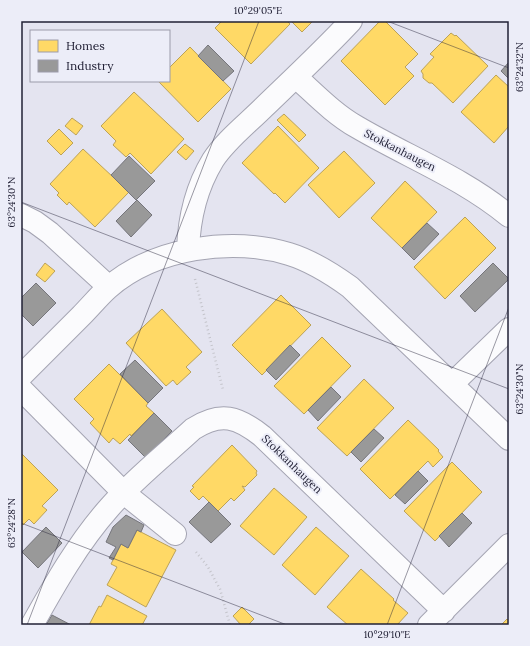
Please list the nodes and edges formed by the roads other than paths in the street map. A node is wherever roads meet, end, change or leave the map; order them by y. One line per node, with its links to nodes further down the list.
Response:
1 (350, 21): 2 (street)
2 (296, 77): 4 (street, Stokkanhaugen); 5 (street)
3 (21, 215): 6 (street)
4 (509, 216)
5 (188, 250): 6 (street); 9 (street)
6 (109, 287): 8 (street)
7 (509, 329): 9 (street)
8 (21, 376)
9 (452, 384): 11 (street)
10 (21, 389): 12 (street)
11 (509, 439)
12 (124, 492): 13 (street); 15 (street, Stokkanhaugen); 16 (street)
13 (175, 534)
14 (509, 545): 15 (street, Stokkanhaugen)
15 (437, 618)
16 (32, 625)

